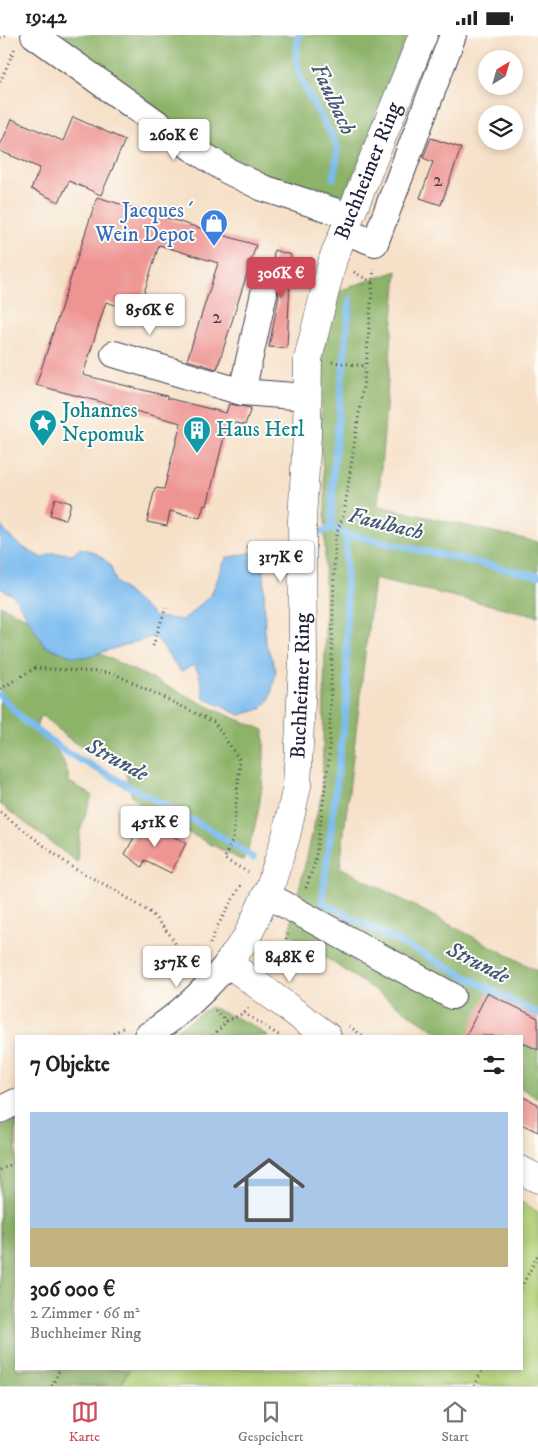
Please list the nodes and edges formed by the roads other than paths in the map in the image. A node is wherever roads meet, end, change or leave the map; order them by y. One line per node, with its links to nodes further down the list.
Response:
1 (423, 35): 4 (main road, Buchheimer Ring)
2 (453, 35): 4 (street)
3 (26, 39): 4 (street)
4 (347, 224): 8 (main road, Buchheimer Ring)
5 (264, 293): 7 (street)
6 (114, 354): 7 (street)
7 (242, 392): 8 (street)
8 (307, 397): 9 (main road, Buchheimer Ring)
9 (267, 895): 10 (main road, Buchheimer Ring); 11 (street)
10 (228, 963): 12 (street, Buchheimer Ring); 13 (main road)
11 (452, 996)
12 (147, 1035)
13 (326, 1035)
14 (15, 1102): 15 (street)
15 (0, 1110)
16 (523, 1171): 17 (main road)
17 (538, 1179)

